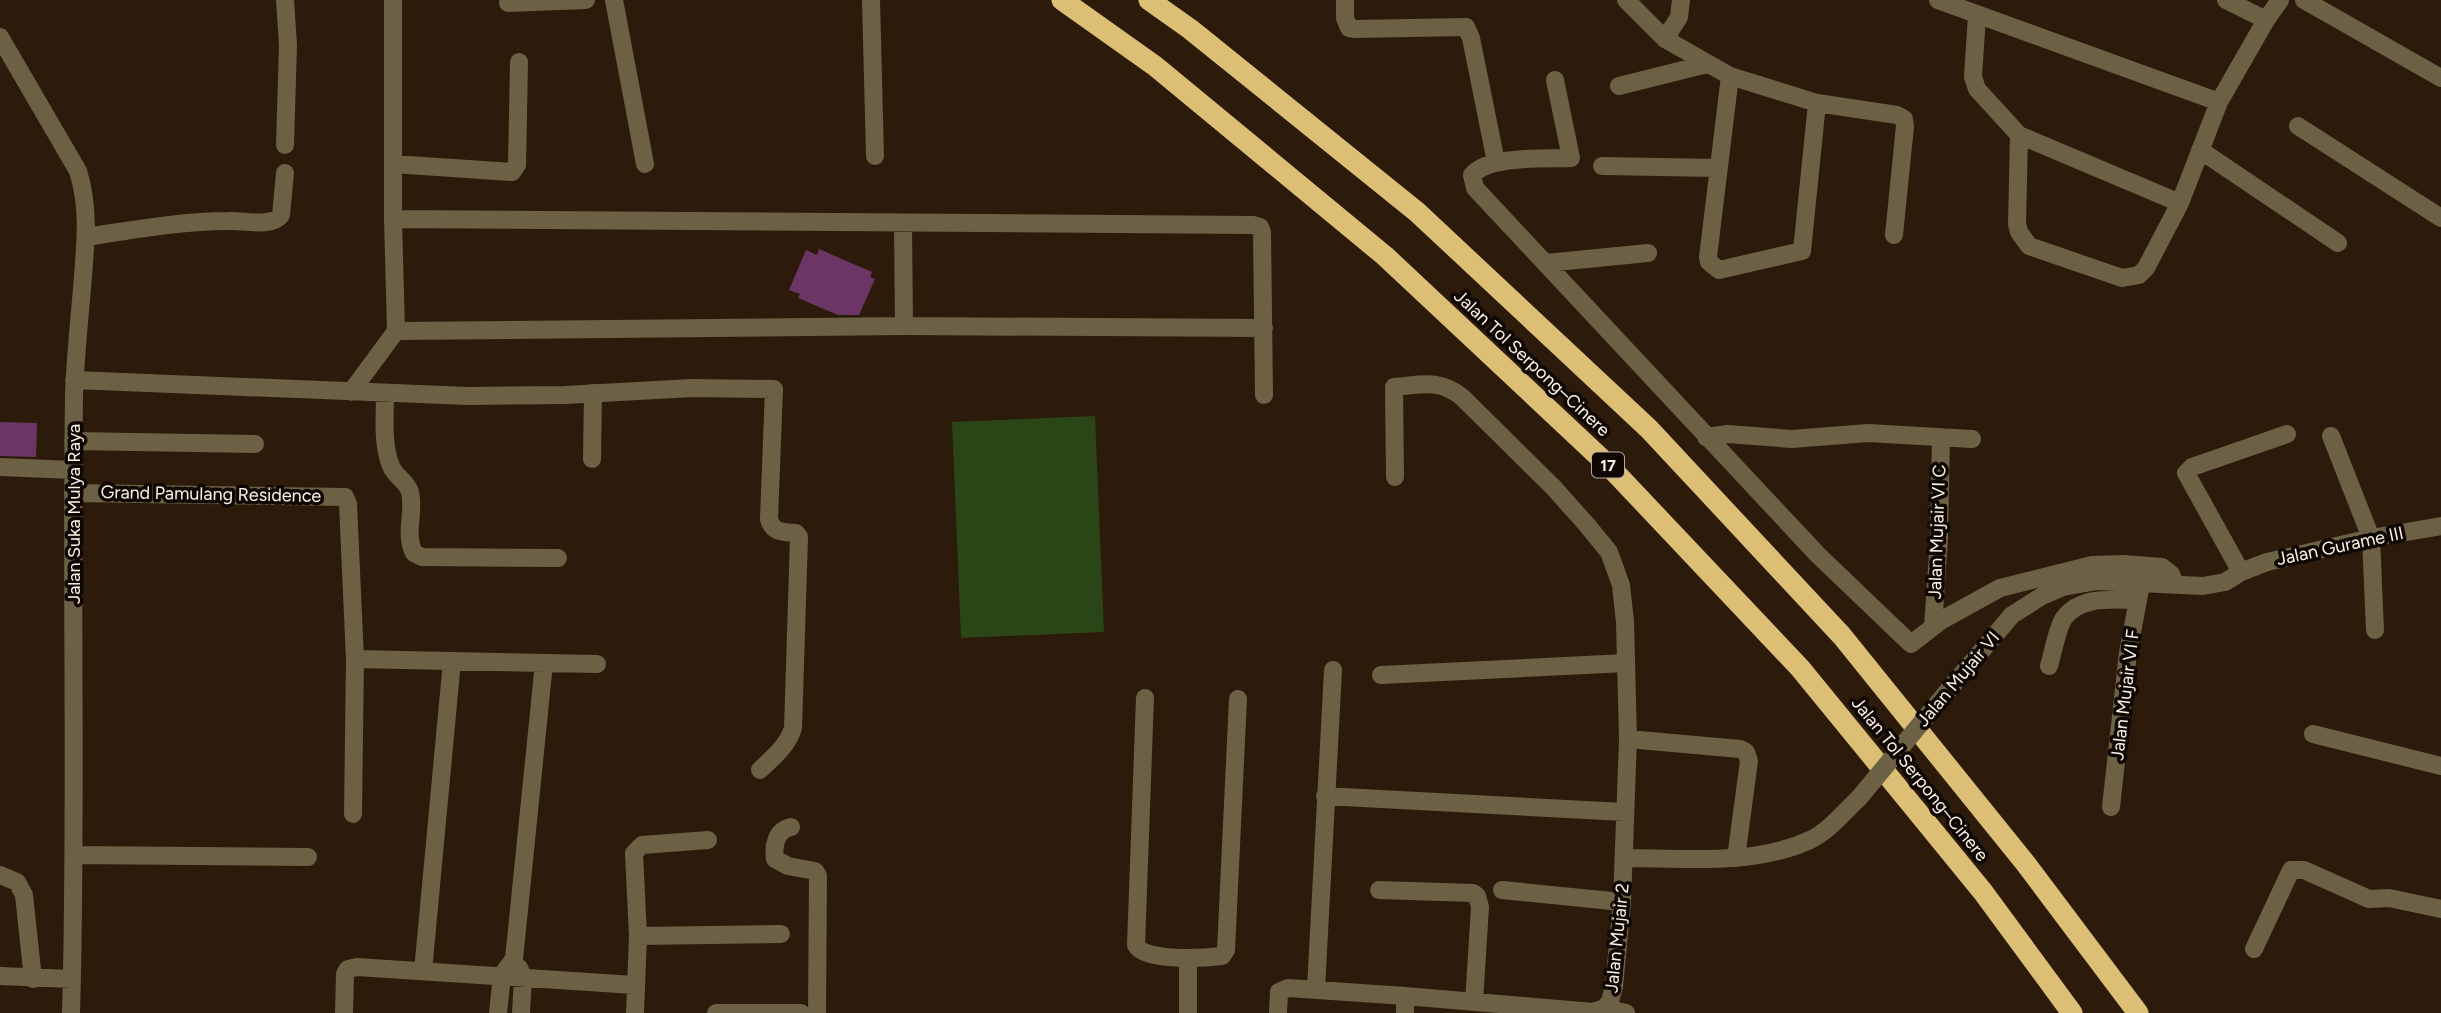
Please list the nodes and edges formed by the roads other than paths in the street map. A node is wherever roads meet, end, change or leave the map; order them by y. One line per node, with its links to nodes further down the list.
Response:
1 (285, 0): 30 (street)
2 (393, 0): 34 (street)
3 (586, 0): 15 (street)
4 (614, 0): 35 (street)
5 (871, 0): 32 (street)
6 (1062, 0): 132 (highway, Jalan Tol Serpong–Cinere / 17)
7 (1149, 0): 133 (highway, Jalan Tol Serpong–Cinere)
8 (1345, 0): 33 (street)
9 (1626, 0): 19 (street)
10 (1681, 0): 19 (street)
11 (1938, 0): 16 (street)
12 (2226, 0): 17 (street)
13 (2280, 0): 17 (street)
14 (2304, 0): 23 (street)
15 (508, 3)
16 (1977, 15): 26 (street); 29 (street)
17 (2266, 20): 26 (street)
18 (0, 37): 44 (street, Jalan Suka Mulya Raya)
19 (1665, 39): 21 (street)
20 (519, 62): 34 (street)
21 (1707, 64): 22 (street); 25 (street)
22 (1730, 76): 27 (street); 37 (street)
23 (2441, 78)
24 (1555, 80): 33 (street)
25 (1619, 86)
26 (2219, 102): 31 (street)
27 (1817, 103): 37 (street); 43 (street)
28 (2298, 126): 40 (street)
29 (2019, 135): 39 (street); 39 (street)
30 (285, 145)
31 (2200, 149): 39 (street); 45 (street)
32 (875, 156)
33 (1496, 162): 47 (street)
34 (393, 164): 41 (street)
35 (645, 164)
36 (1602, 166): 37 (street)
37 (1718, 169)
38 (285, 173): 44 (street)
39 (2180, 203)
40 (2441, 218)
41 (393, 219): 42 (street); 50 (street)
42 (903, 224): 48 (street); 49 (street)
43 (1894, 235)
44 (86, 237): 51 (street, Jalan Suka Mulya Raya)
45 (2338, 243)
46 (1647, 253): 47 (street)
47 (1546, 263): 58 (street)
48 (904, 326): 49 (street); 50 (street)
49 (1264, 328): 55 (street)
50 (396, 331): 52 (street)
51 (74, 380): 52 (street); 61 (street, Jalan Suka Mulya Raya)
52 (351, 392): 54 (street)
53 (593, 393): 54 (street); 63 (street); 89 (street)
54 (385, 394): 70 (street)
55 (1264, 395)
56 (2287, 434): 71 (street)
57 (2331, 436): 69 (street)
58 (1706, 437): 59 (street); 74 (street)
59 (1941, 437): 60 (street); 74 (street, Jalan Mujair VI C)
60 (1972, 439)
61 (74, 442): 62 (street); 65 (street, Jalan Suka Mulya Raya)
62 (255, 444)
63 (592, 459)
64 (0, 467): 65 (street)
65 (73, 470): 67 (street, Jalan Suka Mulya Raya)
66 (1395, 477): 79 (street, Jalan Mujair 2)
67 (73, 493): 76 (street, Grand Pamulang Residence); 96 (street, Jalan Suka Mulya Raya)
68 (2441, 526): 69 (street, Jalan Gurame III)
69 (2371, 538): 71 (street, Jalan Gurame III); 75 (street)
70 (558, 558)
71 (2242, 572): 72 (street, Jalan Mujair VI)
72 (2175, 584): 73 (street, Jalan Mujair VI); 74 (street)
73 (2139, 592): 81 (street); 91 (street, Jalan Mujair VI F); 99 (street, Jalan Mujair VI, bridge)
74 (1933, 626)
75 (2375, 630)
76 (355, 659): 77 (street); 93 (street)
77 (452, 661): 78 (street); 110 (street)
78 (544, 663): 80 (street); 109 (street)
79 (1626, 663): 83 (street); 87 (street, Jalan Mujair 2)
80 (597, 664)
81 (2049, 666)
82 (1332, 670): 90 (street)
83 (1381, 675)
84 (1145, 698): 108 (street)
85 (1238, 699): 108 (street)
86 (2312, 734): 88 (street)
87 (1628, 739): 92 (street, Jalan Mujair 2); 99 (street)
88 (2441, 766)
89 (760, 770)
90 (1325, 796): 92 (street); 117 (street)
91 (2111, 807)
92 (1624, 812): 98 (street, Jalan Mujair 2)
93 (353, 814)
94 (790, 827): 128 (street)
95 (708, 840): 106 (street)
96 (74, 855): 97 (street); 115 (street, Jalan Suka Mulya Raya)
97 (308, 857)
98 (1624, 858): 99 (street, Jalan Mujair VI); 103 (street, Jalan Mujair 2)
99 (1736, 858)
100 (0, 875): 114 (street)
101 (1378, 890): 118 (street)
102 (1502, 890): 103 (street)
103 (1622, 902): 120 (street, Jalan Mujair 2)
104 (2441, 909): 107 (street)
105 (781, 934): 106 (street)
106 (638, 936): 116 (street)
107 (2254, 949)
108 (1188, 958): 129 (street)
109 (514, 959): 111 (street); 113 (street)
110 (423, 971): 111 (street); 122 (street)
111 (502, 975): 113 (street); 123 (street)
112 (0, 976): 114 (street)
113 (523, 977): 116 (street); 124 (street)
114 (33, 979): 115 (street)
115 (72, 979): 121 (street, Jalan Suka Mulya Raya)
116 (634, 985): 125 (street)
117 (1315, 989): 119 (street, Jalan Mujair 2); 130 (street, Jalan Mujair 2)
118 (1474, 1002): 119 (street, Jalan Mujair 2); 120 (street, Jalan Mujair 2)
119 (1405, 1004)
120 (1605, 1008): 131 (street)
121 (71, 1013)
122 (344, 1013)
123 (498, 1013)
124 (522, 1013)
125 (635, 1013)
126 (716, 1013): 127 (street)
127 (801, 1013)
128 (817, 1013)
129 (1188, 1013)
130 (1278, 1013)
131 (1626, 1013)
132 (2072, 1013)
133 (2138, 1013)

